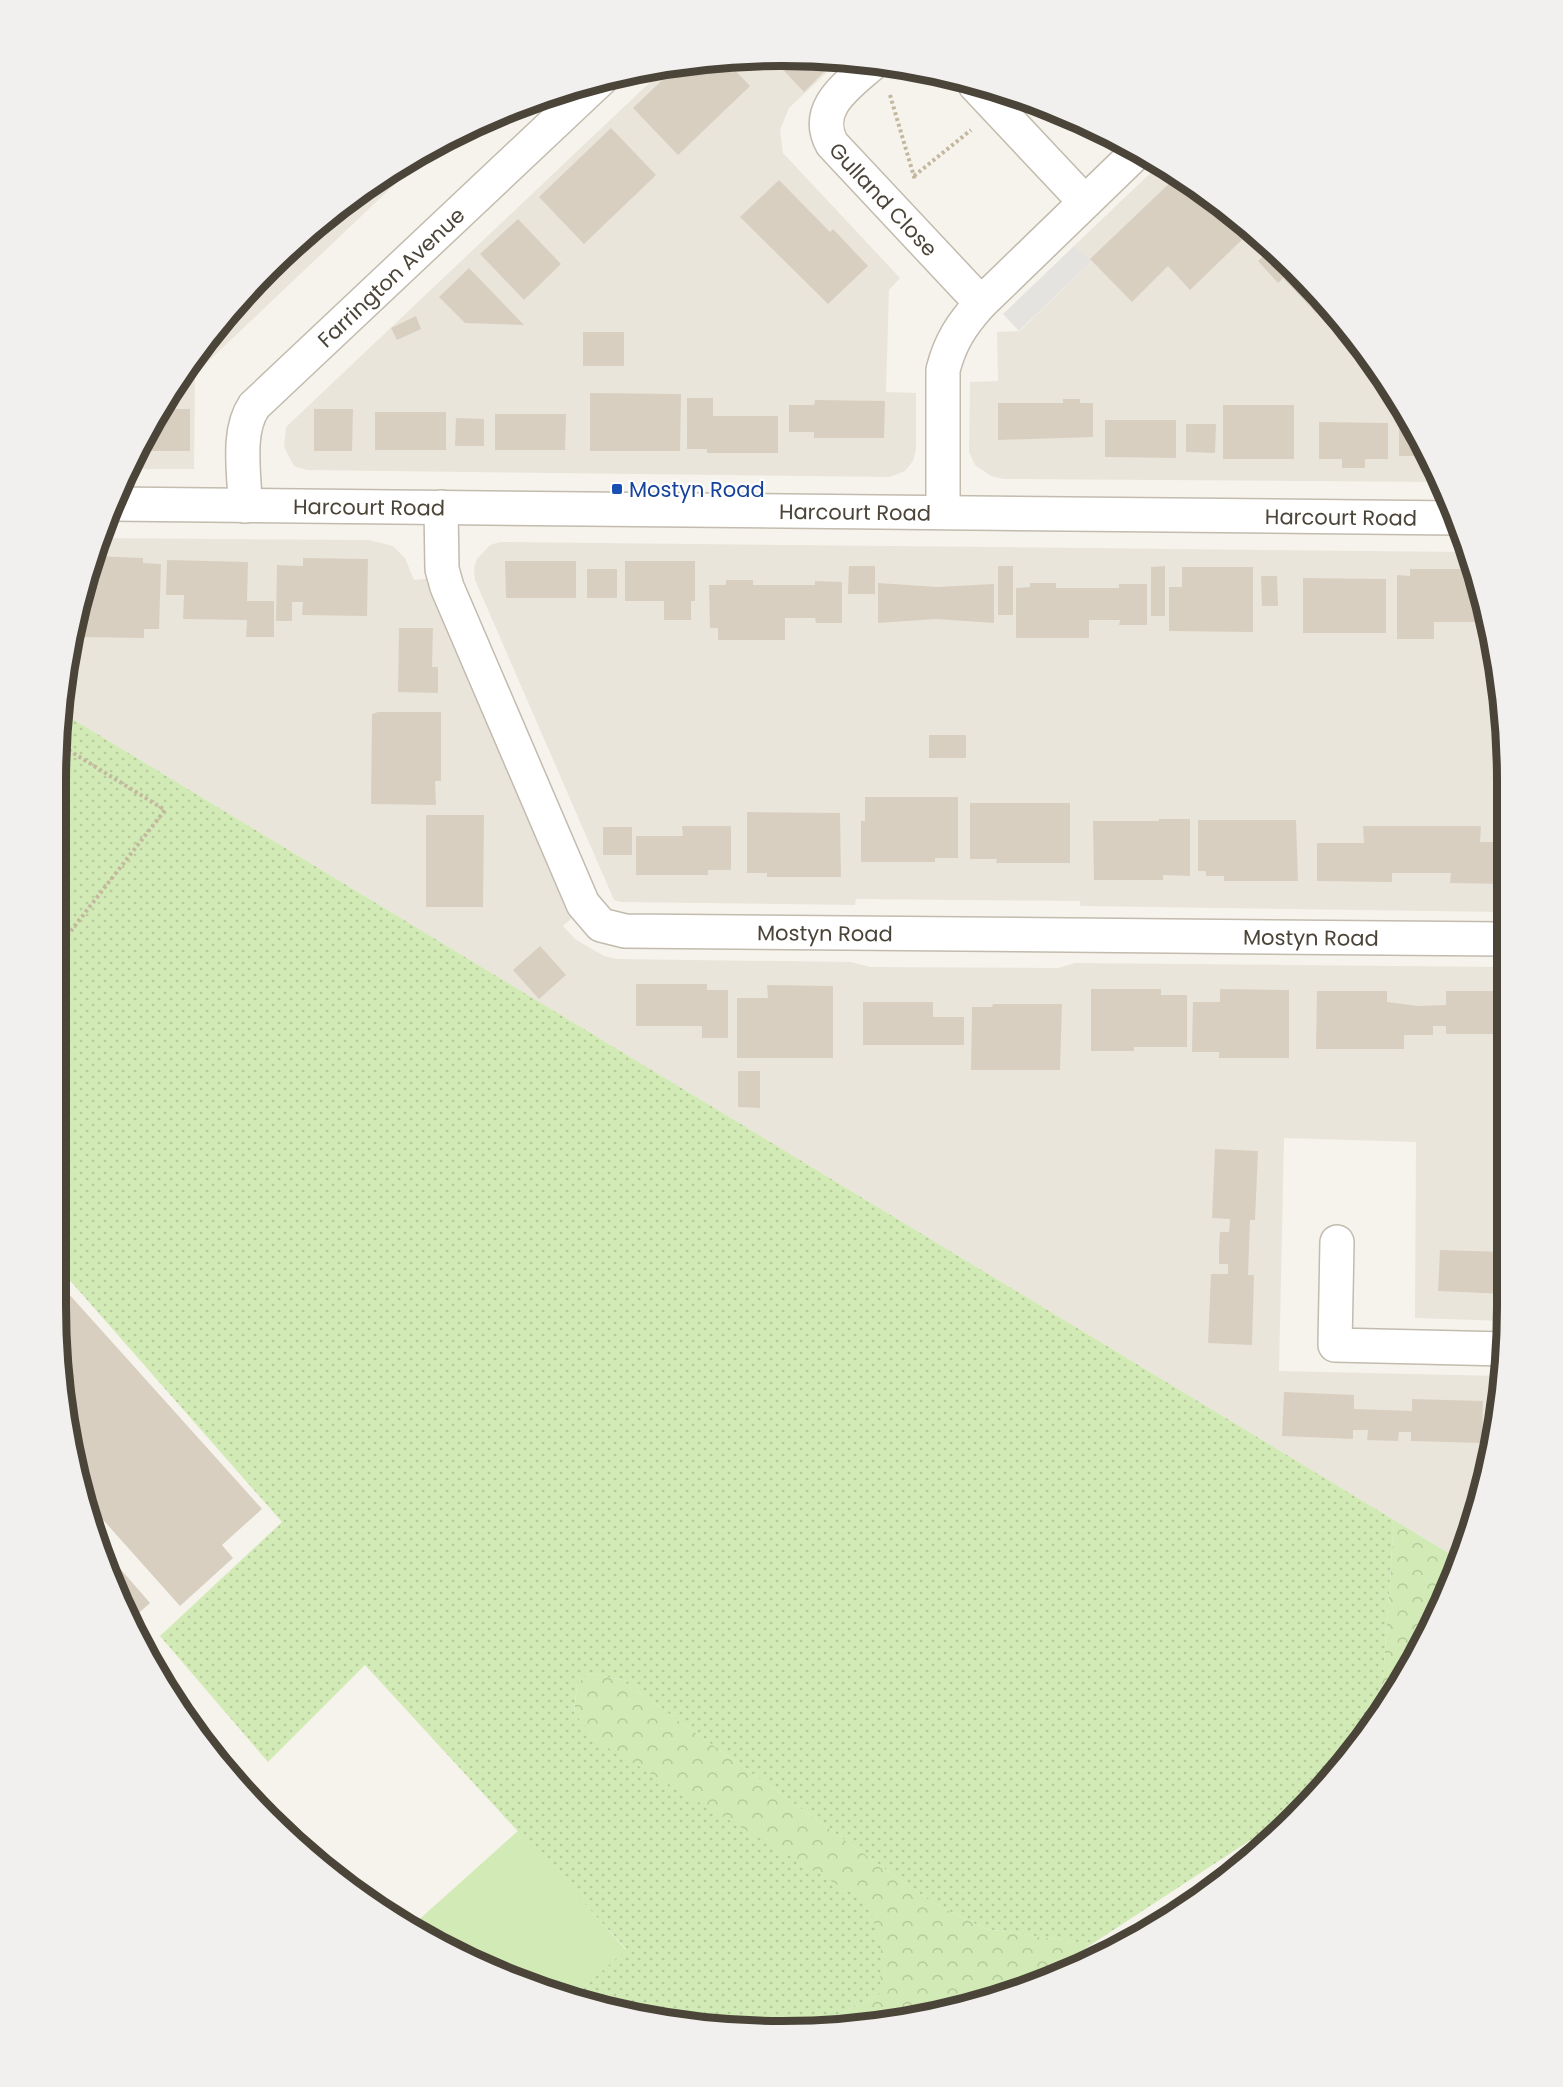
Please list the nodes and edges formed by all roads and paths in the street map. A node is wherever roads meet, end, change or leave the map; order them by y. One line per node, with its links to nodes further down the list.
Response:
1 (864, 71): 6 (street, Gulland Close)
2 (586, 93): 10 (street, Farrington Avenue)
3 (985, 96): 4 (street)
4 (997, 108): 6 (path); 7 (street)
5 (1131, 158): 7 (street)
6 (885, 200): 8 (street, Gulland Close)
7 (1085, 202): 8 (street)
8 (981, 303): 12 (street)
9 (122, 504): 10 (street, Harcourt Road)
10 (245, 506): 11 (street, Harcourt Road)
11 (441, 507): 12 (street, Harcourt Road); 16 (street, Mostyn Road)
12 (943, 512): 13 (street, Harcourt Road)
13 (1447, 518)
14 (67, 749): 15 (path)
15 (66, 937)
16 (1497, 939)
17 (1337, 1242): 18 (street)
18 (1495, 1348)

